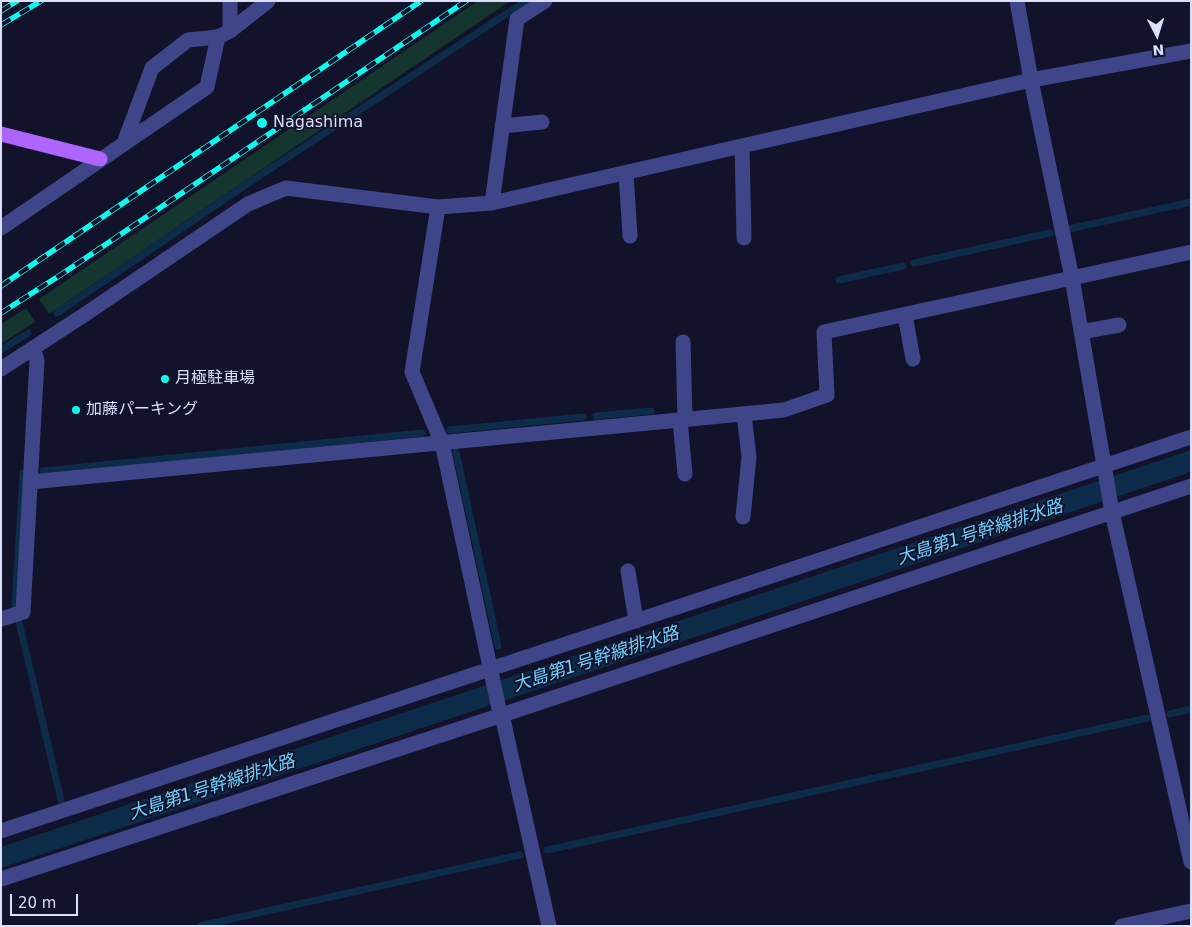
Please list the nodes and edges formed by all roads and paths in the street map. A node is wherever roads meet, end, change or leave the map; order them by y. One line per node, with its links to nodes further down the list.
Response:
1 (230, 1): 5 (street)
2 (268, 1): 5 (street)
3 (545, 1): 9 (street)
4 (1017, 1): 7 (street)
5 (224, 34): 11 (street); 11 (street)
6 (1191, 51): 7 (street)
7 (1031, 80): 12 (street); 21 (street)
8 (542, 122): 9 (street)
9 (502, 126): 15 (street)
10 (1, 134): 13 (main road)
11 (124, 143): 13 (street)
12 (742, 146): 14 (street); 19 (street)
13 (100, 159): 17 (street)
14 (626, 173): 15 (street); 18 (street)
15 (492, 203): 16 (street)
16 (438, 206): 26 (street); 32 (street)
17 (1, 228)
18 (630, 236)
19 (744, 238)
20 (1191, 252): 21 (street)
21 (1072, 278): 22 (street); 24 (street)
22 (905, 315): 27 (street); 29 (street)
23 (1119, 325): 24 (street)
24 (1081, 332): 33 (street)
25 (683, 342): 30 (street)
26 (32, 348): 28 (street); 35 (street)
27 (913, 359)
28 (1, 369)
29 (744, 414): 30 (street); 38 (street)
30 (682, 420): 32 (street); 34 (street)
31 (1191, 437): 33 (street)
32 (442, 443): 35 (street); 42 (street)
33 (1104, 470): 37 (street); 41 (street)
34 (685, 474)
35 (30, 482): 40 (street)
36 (1191, 486): 37 (street)
37 (1111, 509): 43 (street); 45 (street)
38 (743, 517)
39 (628, 571): 41 (street)
40 (1, 619)
41 (636, 621): 42 (street)
42 (492, 674): 43 (street); 44 (street)
43 (500, 712): 46 (street); 48 (street)
44 (1, 831)
45 (1191, 862)
46 (1, 879)
47 (1191, 911): 49 (street)
48 (548, 926)
49 (1122, 926)

